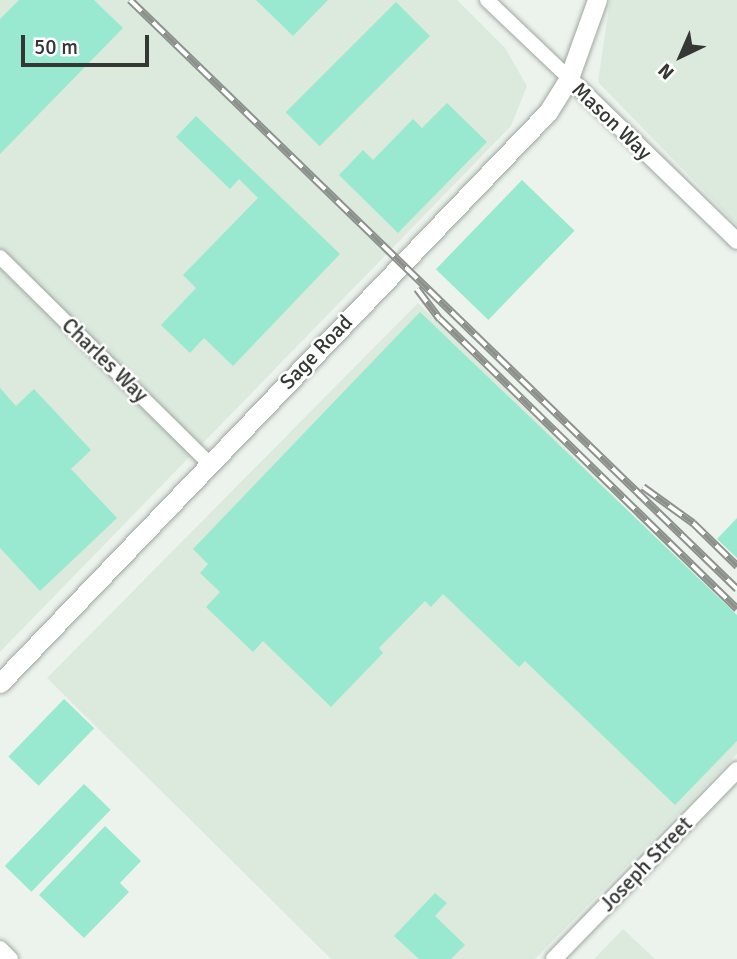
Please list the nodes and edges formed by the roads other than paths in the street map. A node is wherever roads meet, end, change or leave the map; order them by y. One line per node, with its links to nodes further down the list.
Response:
1 (487, 0): 3 (street, Mason Way)
2 (597, 0): 3 (main road, Sage Road)
3 (569, 79): 4 (street, Mason Way); 6 (main road, Sage Road)
4 (737, 242)
5 (0, 257): 6 (street, Charles Way)
6 (209, 463): 7 (main road, Sage Road)
7 (0, 683)
8 (737, 770): 11 (street, Joseph Street)
9 (0, 949): 10 (street)
10 (10, 959)
11 (554, 959)

